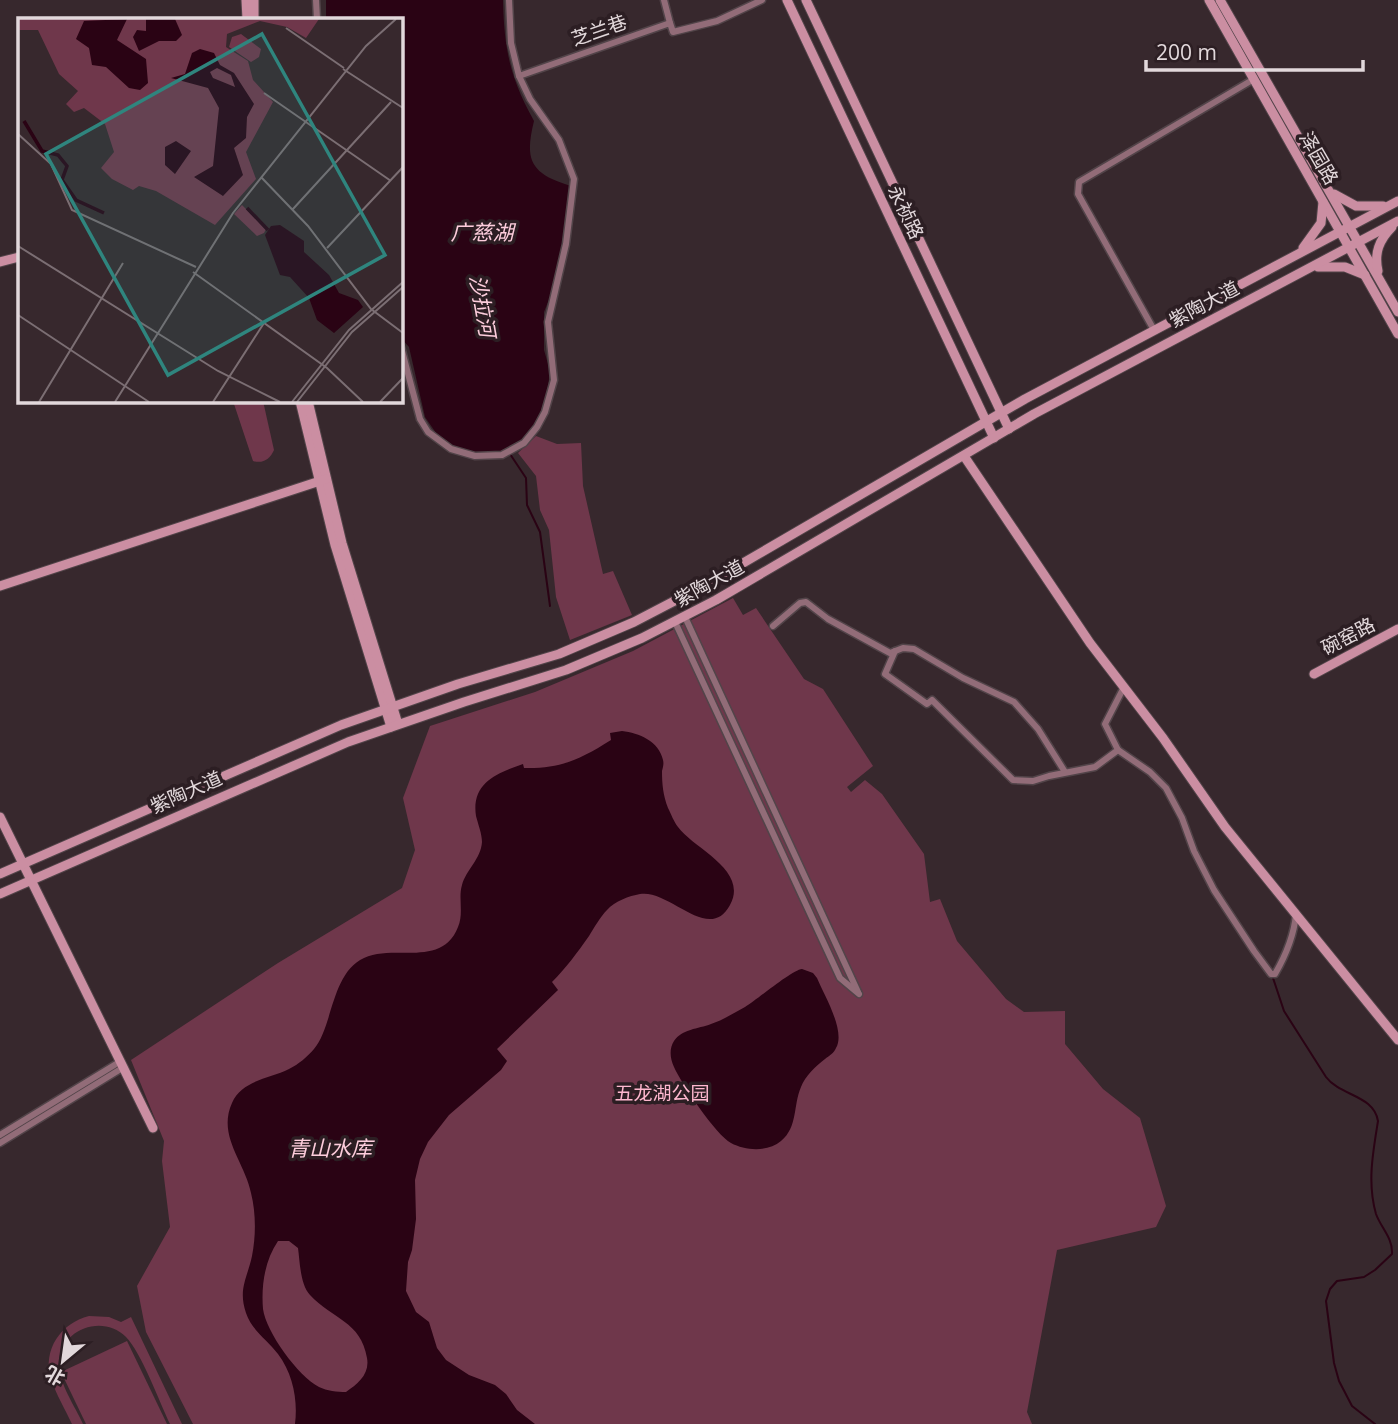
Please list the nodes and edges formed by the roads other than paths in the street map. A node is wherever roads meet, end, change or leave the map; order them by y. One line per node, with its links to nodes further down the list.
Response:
1 (246, 0): 11 (main road)
2 (254, 0): 12 (main road)
3 (316, 0): 13 (street)
4 (509, 0): 15 (street)
5 (664, 0): 14 (street)
6 (762, 0): 14 (street, 芝兰巷)
7 (787, 0): 36 (main road, 永祯路)
8 (806, 0): 35 (main road, 永祯路)
9 (1209, 0): 16 (main road, 泽园路)
10 (1220, 0): 17 (main road, 泽园路)
11 (247, 18)
12 (254, 18)
13 (317, 18)
14 (670, 23): 15 (street, 芝兰巷)
15 (519, 76): 32 (street)
16 (1254, 79): 18 (main road, 泽园路); 30 (street)
17 (1329, 190): 19 (main road); 21 (main road, 泽园路)
18 (1323, 200): 21 (main road, 泽园路); 23 (main road)
19 (1395, 203): 21 (main road, 紫陶大道)
20 (1398, 221): 22 (main road, 紫陶大道); 27 (main road)
21 (1346, 229): 22 (main road, 泽园路); 23 (main road, 紫陶大道)
22 (1354, 244): 26 (main road, 紫陶大道); 27 (main road, 泽园路); 28 (main road, 泽园路)
23 (1296, 255): 30 (main road, 紫陶大道)
24 (18, 257): 25 (main road)
25 (0, 262)
26 (1303, 271): 28 (main road); 37 (main road, 紫陶大道)
27 (1379, 276): 29 (main road, 泽园路)
28 (1367, 277): 31 (main road, 泽园路)
29 (1398, 312)
30 (1154, 330): 35 (main road, 紫陶大道)
31 (1398, 334)
32 (402, 351)
33 (300, 402): 40 (main road)
34 (308, 402): 40 (main road)
35 (1001, 413): 36 (main road, 紫陶大道); 37 (main road, 永祯路)
36 (986, 422): 38 (main road, 永祯路); 49 (main road, 紫陶大道)
37 (1009, 429): 38 (main road, 紫陶大道)
38 (994, 438): 39 (main road, 紫陶大道)
39 (964, 456): 42 (main road, 紫陶大道); 48 (main road)
40 (322, 480): 41 (main road); 49 (main road)
41 (0, 586)
42 (685, 617): 43 (main road, 紫陶大道); 43 (street)
43 (675, 622): 50 (main road, 紫陶大道)
44 (773, 626): 46 (street)
45 (1398, 629): 47 (main road, 碗窑路)
46 (895, 651): 52 (street); 52 (street)
47 (1314, 674)
48 (1124, 687): 51 (street); 58 (main road)
49 (389, 708): 50 (main road); 54 (main road, 紫陶大道)
50 (395, 726): 56 (main road, 紫陶大道)
51 (1118, 750): 52 (street); 58 (street)
52 (1065, 772)
53 (0, 817): 54 (main road)
54 (23, 864): 55 (main road, 紫陶大道); 56 (main road)
55 (0, 874)
56 (31, 880): 57 (main road, 紫陶大道); 60 (main road)
57 (0, 894)
58 (1296, 914): 59 (main road)
59 (1398, 1040)
60 (122, 1064): 61 (main road); 62 (street); 63 (street)
61 (153, 1128)
62 (0, 1135)
63 (0, 1143)

